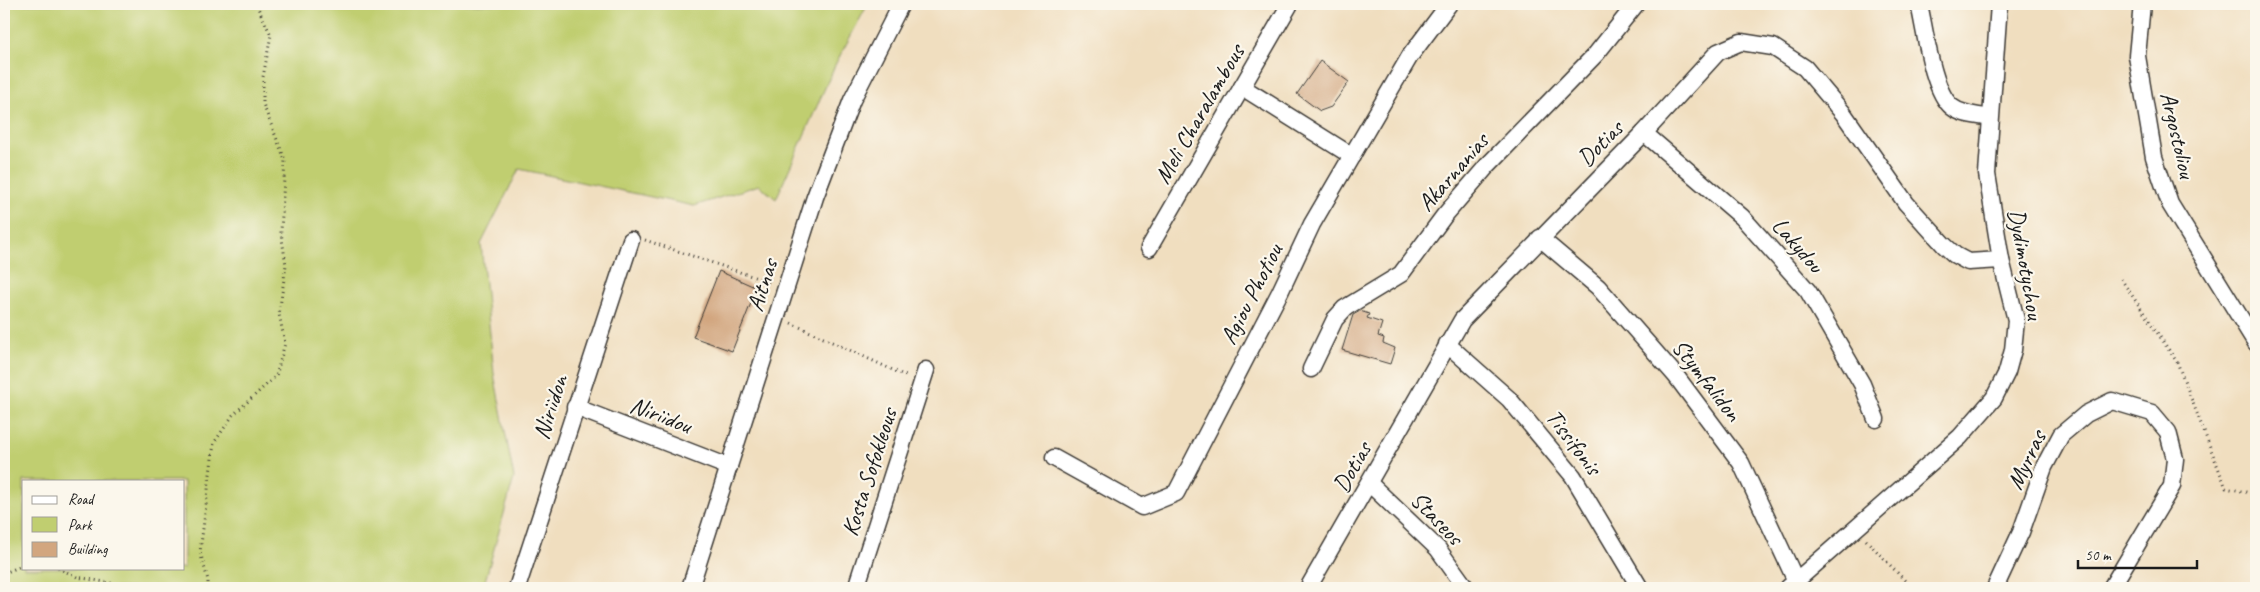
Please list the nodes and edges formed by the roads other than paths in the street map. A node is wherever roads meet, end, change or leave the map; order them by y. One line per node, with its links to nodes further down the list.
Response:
1 (901, 4): 23 (street, Aitnas)
2 (1290, 4): 8 (street, Meli Charalambous)
3 (1449, 4): 11 (street, Agiou Photiou)
4 (1636, 4): 18 (street, Akarnanias)
5 (1918, 4): 9 (street)
6 (1999, 4): 9 (street, Dydimotychou)
7 (2142, 4): 16 (street, Argostoliou)
8 (1242, 87): 11 (street); 14 (street, Meli Charalambous)
9 (1989, 118): 15 (street, Dydimotychou)
10 (1644, 133): 12 (street, Dotias); 15 (street, Dotias); 21 (street, Lakydou)
11 (1352, 156): 22 (street, Agiou Photiou)
12 (1540, 238): 17 (street, Dotias); 25 (street, Stymfalidon)
13 (631, 240): 20 (street, Niriidon)
14 (1149, 248)
15 (2001, 260): 25 (street, Dydimotychou)
16 (2256, 343)
17 (1446, 344): 24 (street, Dotias); 31 (street, Tissifonis)
18 (1311, 369)
19 (924, 376): 28 (street, Kosta Sofokleous)
20 (575, 407): 23 (street, Niriidou); 26 (street, Niriidon)
21 (1876, 419)
22 (1054, 458)
23 (730, 468): 27 (street, Aitnas)
24 (1370, 484): 29 (street, Dotias); 30 (street, Staseos)
25 (1792, 584)
26 (517, 588)
27 (690, 588)
28 (856, 588)
29 (1308, 588)
30 (1466, 588)
31 (1640, 588)
32 (1995, 588): 33 (street, Myrras)
33 (2111, 588)

